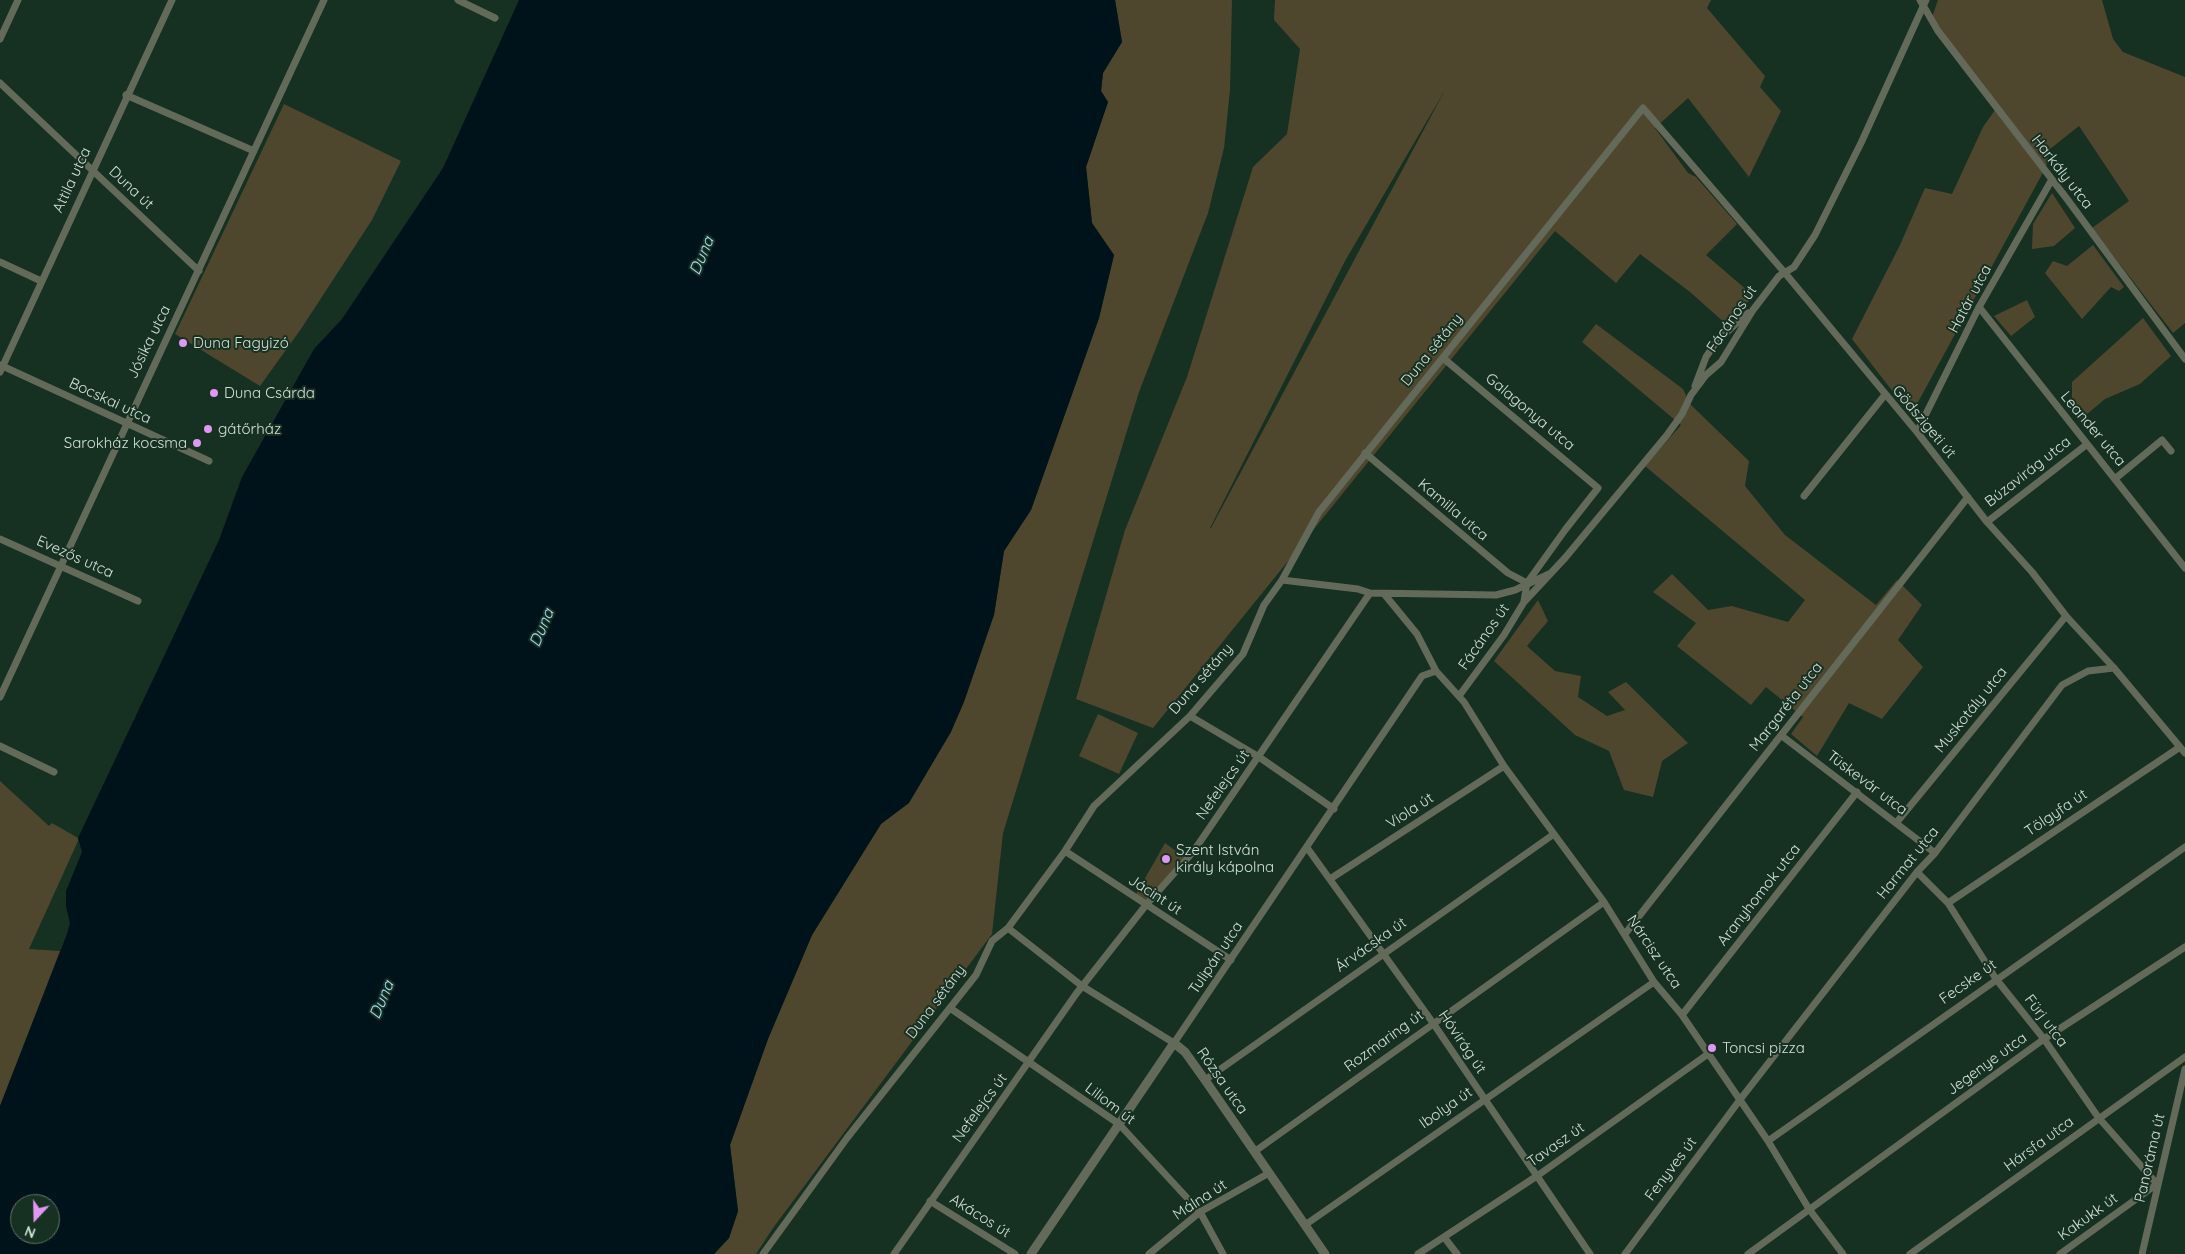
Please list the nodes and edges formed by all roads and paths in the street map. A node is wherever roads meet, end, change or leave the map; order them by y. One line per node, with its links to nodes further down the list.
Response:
1 (18, 0): 7 (street)
2 (172, 0): 9 (street, Attila utca)
3 (324, 0): 11 (street, Jósika utca)
4 (458, 0): 6 (street)
5 (1923, 2): 13 (street, Harkály utca); 16 (street, Fácános út)
6 (495, 18)
7 (0, 39)
8 (0, 83): 12 (street, Duna út)
9 (126, 96): 11 (street); 12 (street, Attila utca)
10 (1643, 108): 16 (street, Gödszigeti út); 20 (street, Duna sétány)
11 (254, 150): 15 (street, Jósika utca)
12 (92, 170): 15 (street, Duna út); 17 (street, Attila utca)
13 (2051, 180): 18 (street, Határ utca); 21 (street, Harkály utca)
14 (0, 262): 17 (street)
15 (199, 271): 25 (street, Jósika utca)
16 (1785, 274): 19 (street, Fácános út); 24 (street, Gödszigeti út)
17 (41, 281): 22 (street, Attila utca)
18 (1979, 307): 26 (street, Határ utca); 27 (street, Leander utca)
19 (1753, 310): 23 (street, Fácános út); 23 (street)
20 (1443, 358): 29 (street, Duna sétány); 40 (street, Galagonya utca)
21 (2185, 359)
22 (1, 368): 25 (street, Bocskai utca)
23 (1691, 395): 38 (street, Fácános út)
24 (1884, 396): 26 (street, Gödszigeti út); 32 (street)
25 (126, 423): 30 (street, Bocskai utca); 36 (street, Jósika utca)
26 (1917, 432): 33 (street, Gödszigeti út)
27 (2086, 445): 31 (street, Leander utca); 34 (street, Búzavirág utca)
28 (2171, 451): 31 (street)
29 (1366, 453): 39 (street, Duna sétány); 40 (street, Kamilla utca)
30 (209, 461)
31 (2116, 478): 37 (street, Leander utca)
32 (1804, 496)
33 (1968, 496): 34 (street, Gödszigeti út); 51 (street, Margaréta utca)
34 (1987, 522): 45 (street, Gödszigeti út)
35 (0, 539): 36 (street, Evezős utca)
36 (60, 566): 43 (street, Evezős utca); 49 (street, Jósika utca)
37 (2185, 568)
38 (1549, 574): 40 (street); 44 (street, Fácános út)
39 (1282, 580): 41 (street); 50 (street, Duna sétány)
40 (1527, 583): 42 (street); 44 (street)
41 (1370, 593): 42 (street); 55 (street, Nefelejcs út)
42 (1385, 595): 47 (street, Nárcisz utca)
43 (138, 601)
44 (1524, 602): 48 (street, Fácános út)
45 (2066, 616): 46 (street, Gödszigeti út); 60 (street, Muskotály utca)
46 (2114, 668): 53 (street, Gödszigeti út); 65 (street, Harmat utca)
47 (1436, 671): 48 (street, Nárcisz utca); 59 (street, Tulipán utca)
48 (1459, 696): 56 (street, Nárcisz utca)
49 (0, 697)
50 (1190, 716): 55 (street); 64 (street, Duna sétány)
51 (1782, 736): 58 (street, Tüskevár utca); 72 (street, Margaréta utca)
52 (0, 746): 57 (street)
53 (2180, 747): 54 (street, Gödszigeti út); 69 (street, Tölgyfa út)
54 (2185, 753)
55 (1260, 757): 59 (street); 70 (street, Nefelejcs út)
56 (1504, 766): 61 (street, Nárcisz utca); 67 (street, Viola út)
57 (54, 772)
58 (1857, 792): 60 (street, Tüskevár utca); 80 (street, Aranyhomok utca)
59 (1334, 809): 63 (street, Tulipán utca)
60 (1897, 822): 65 (street, Tüskevár utca)
61 (1554, 834): 68 (street, Nárcisz utca); 74 (street, Árvácska út)
62 (2185, 847): 76 (street, Fecske út)
63 (1308, 848): 67 (street, Hóvirág út); 75 (street, Tulipán utca)
64 (1065, 852): 70 (street, Jácint út); 71 (street, Duna sétány)
65 (1935, 852): 66 (street, Harmat utca)
66 (1917, 872): 69 (street, Fürj utca); 90 (street, Harmat utca)
67 (1330, 879): 74 (street, Hóvirág út)
68 (1604, 902): 72 (street, Nárcisz utca); 81 (street, Rozmaring út)
69 (1948, 903): 76 (street, Fürj utca)
70 (1146, 905): 75 (street, Jácint út); 78 (street, Nefelejcs út)
71 (1008, 928): 78 (street, Rózsa utca); 79 (street, Duna sétány)
72 (1625, 934): 77 (street, Nárcisz utca)
73 (2185, 947): 82 (street, Jegenye utca)
74 (1382, 955): 81 (street, Hóvirág út); 88 (street, Árvácska út)
75 (1230, 960): 83 (street, Tulipán utca)
76 (1996, 979): 82 (street, Fürj utca); 93 (street, Fecske út)
77 (1654, 982): 80 (street, Nárcisz utca); 89 (street, Ibolya út)
78 (1082, 986): 83 (street, Rózsa utca); 86 (street, Nefelejcs út)
79 (950, 1008): 86 (street, Liliom út); 103 (street, Duna sétány)
80 (1682, 1015): 84 (street, Nárcisz utca)
81 (1433, 1023): 89 (street, Hóvirág út); 94 (street, Rozmaring út)
82 (2044, 1039): 91 (street, Fürj utca); 99 (street, Jegenye utca)
83 (1174, 1043): 88 (street, Rózsa utca); 92 (street, Tulipán utca)
84 (1708, 1054): 90 (street, Nárcisz utca); 96 (street, Tavasz út)
85 (2185, 1057): 91 (street, Hársfa utca)
86 (1029, 1064): 92 (street, Liliom út); 98 (street, Nefelejcs út)
87 (2185, 1069): 97 (street, Panoráma út)
88 (1205, 1080): 94 (street, Rózsa utca)
89 (1484, 1098): 96 (street, Hóvirág út); 101 (street, Ibolya út)
90 (1739, 1101): 93 (street, Nárcisz utca); 113 (street, Fenyves út)
91 (2098, 1117): 97 (street, Fürj utca); 116 (street, Hársfa utca)
92 (1119, 1124): 100 (street, Liliom út); 106 (street, Tulipán utca)
93 (1768, 1141): 99 (street, Nárcisz utca)
94 (1254, 1152): 95 (street, Rózsa utca)
95 (1269, 1174): 100 (street, Málna út); 101 (street, Rózsa utca)
96 (1537, 1176): 102 (street, Tavasz út); 112 (street, Hóvirág út)
97 (2157, 1184): 117 (street, Kakukk út); 118 (street, Panoráma út)
98 (930, 1201): 104 (street, Nefelejcs út); 105 (street, Akácos út)
99 (1809, 1209): 114 (street, Jegenye utca); 115 (street, Nárcisz utca)
100 (1200, 1212): 107 (street, Málna út); 108 (street, Liliom út)
101 (1305, 1225): 109 (street, Rózsa utca)
102 (1444, 1236): 110 (street, Tavasz út); 111 (street)
103 (763, 1254)
104 (894, 1254)
105 (1015, 1254)
106 (1031, 1254)
107 (1149, 1254)
108 (1223, 1254)
109 (1325, 1254)
110 (1418, 1254)
111 (1457, 1254)
112 (1590, 1254)
113 (1625, 1254)
114 (1748, 1254)
115 (1843, 1254)
116 (1910, 1254)
117 (2060, 1254)
118 (2142, 1254)

